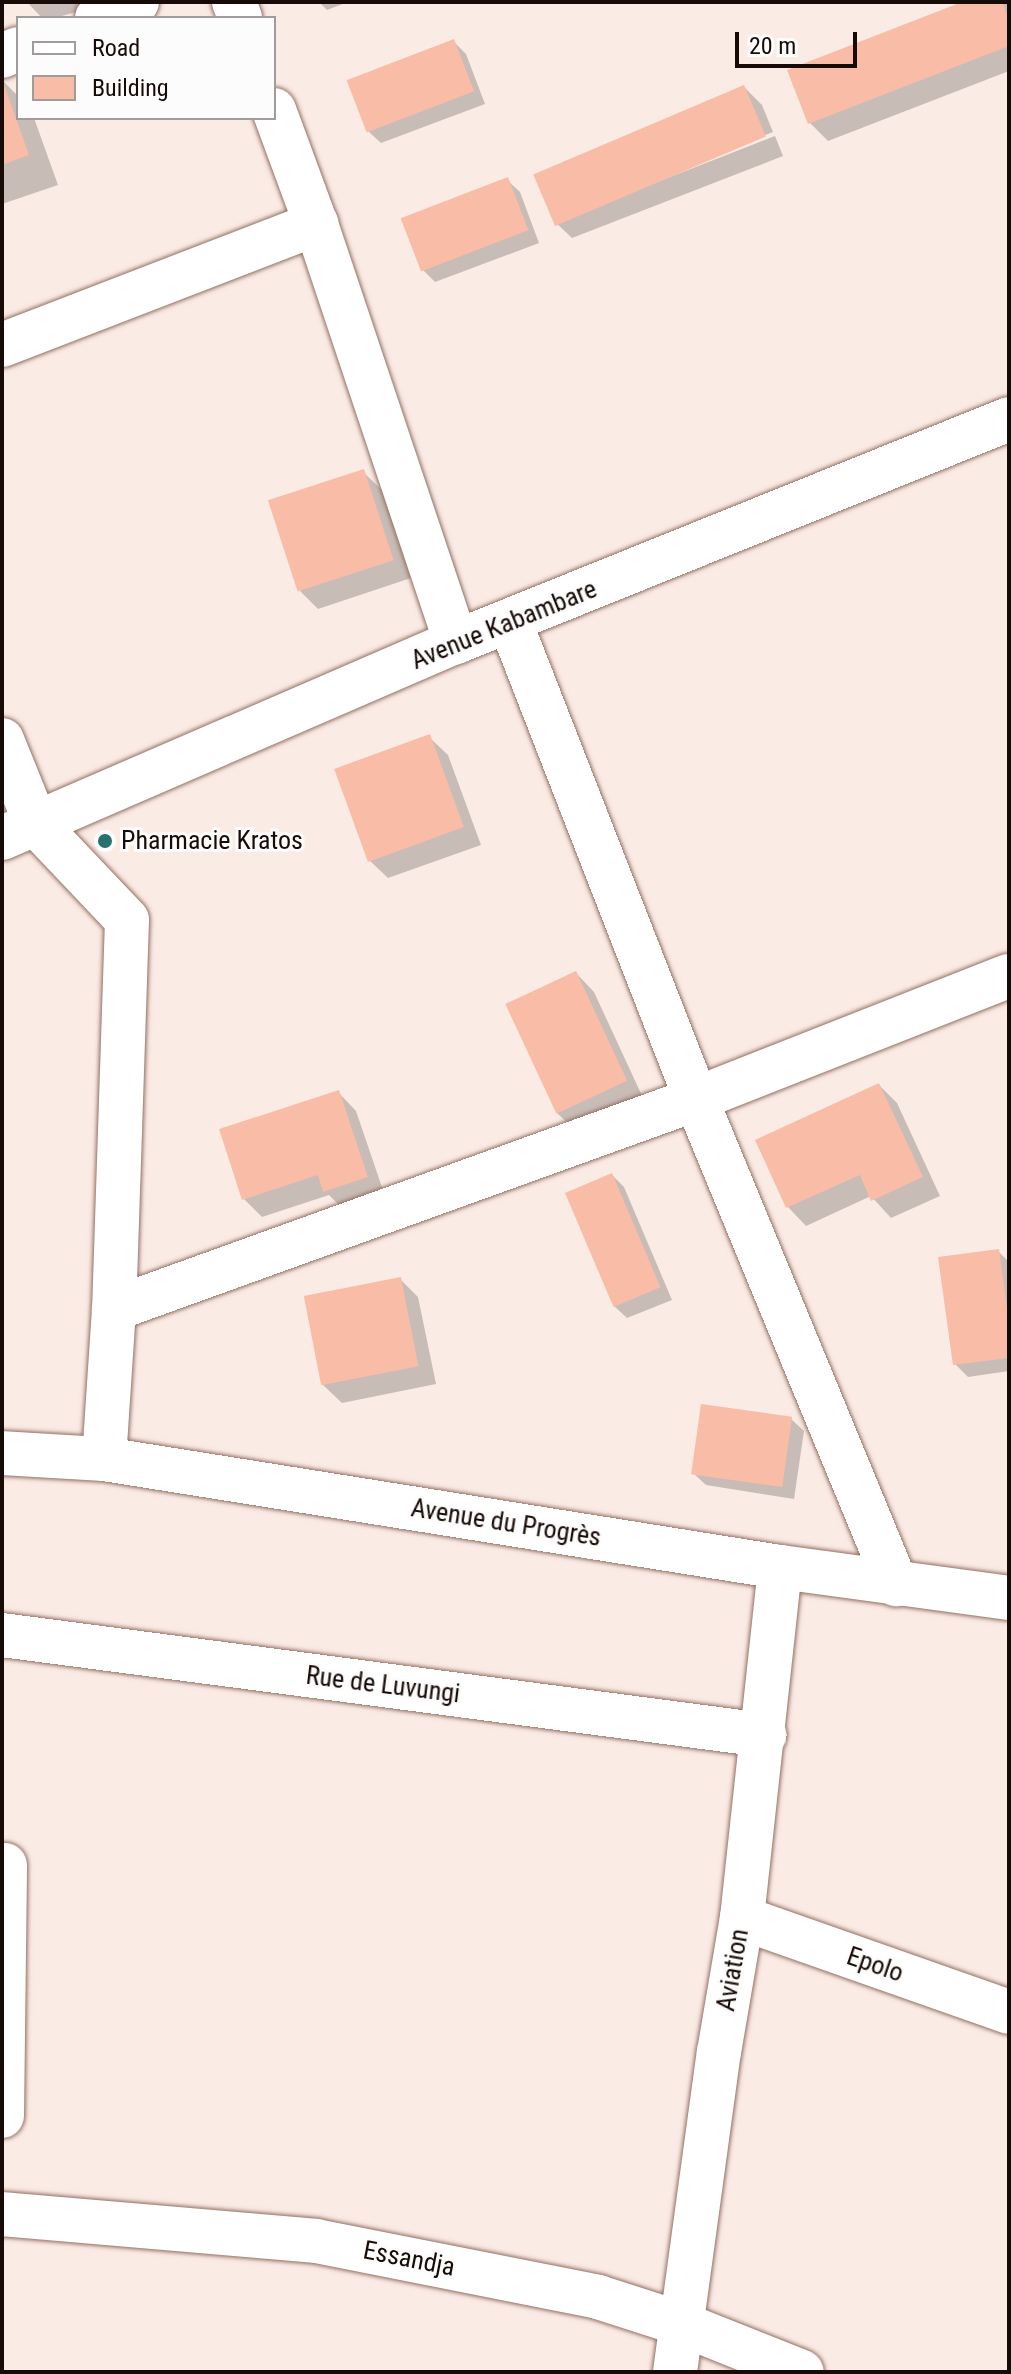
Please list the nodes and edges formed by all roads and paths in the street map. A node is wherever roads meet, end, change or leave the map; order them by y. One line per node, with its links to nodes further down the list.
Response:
1 (137, 2): 2 (street)
2 (102, 16)
3 (276, 115): 4 (street)
4 (316, 224): 5 (street); 8 (street)
5 (2, 345)
6 (1009, 419): 7 (street, Avenue Kabambare)
7 (510, 622): 8 (street, Avenue Kabambare); 12 (street)
8 (456, 642): 10 (street, Avenue Kabambare)
9 (2, 740): 10 (street)
10 (19, 831): 13 (street)
11 (1009, 976): 12 (street)
12 (696, 1099): 13 (street); 17 (street)
13 (114, 1309): 15 (street)
14 (2, 1453): 15 (street, Avenue du Progrès)
15 (104, 1459): 16 (street, Avenue du Progrès)
16 (780, 1567): 17 (street, Avenue du Progrès); 20 (street, Aviation)
17 (896, 1584): 18 (street, Avenue du Progrès)
18 (1009, 1598)
19 (2, 1635): 20 (street, Rue de Luvungi)
20 (764, 1735): 22 (street, Aviation)
21 (5, 1865): 24 (street)
22 (742, 1918): 23 (street, Epolo); 26 (street, Aviation)
23 (1009, 2012)
24 (2, 2116)
25 (2, 2214): 26 (street, Essandja)
26 (679, 2323): 27 (street, Aviation); 28 (street, Essandja)
27 (675, 2372)
28 (802, 2372)

